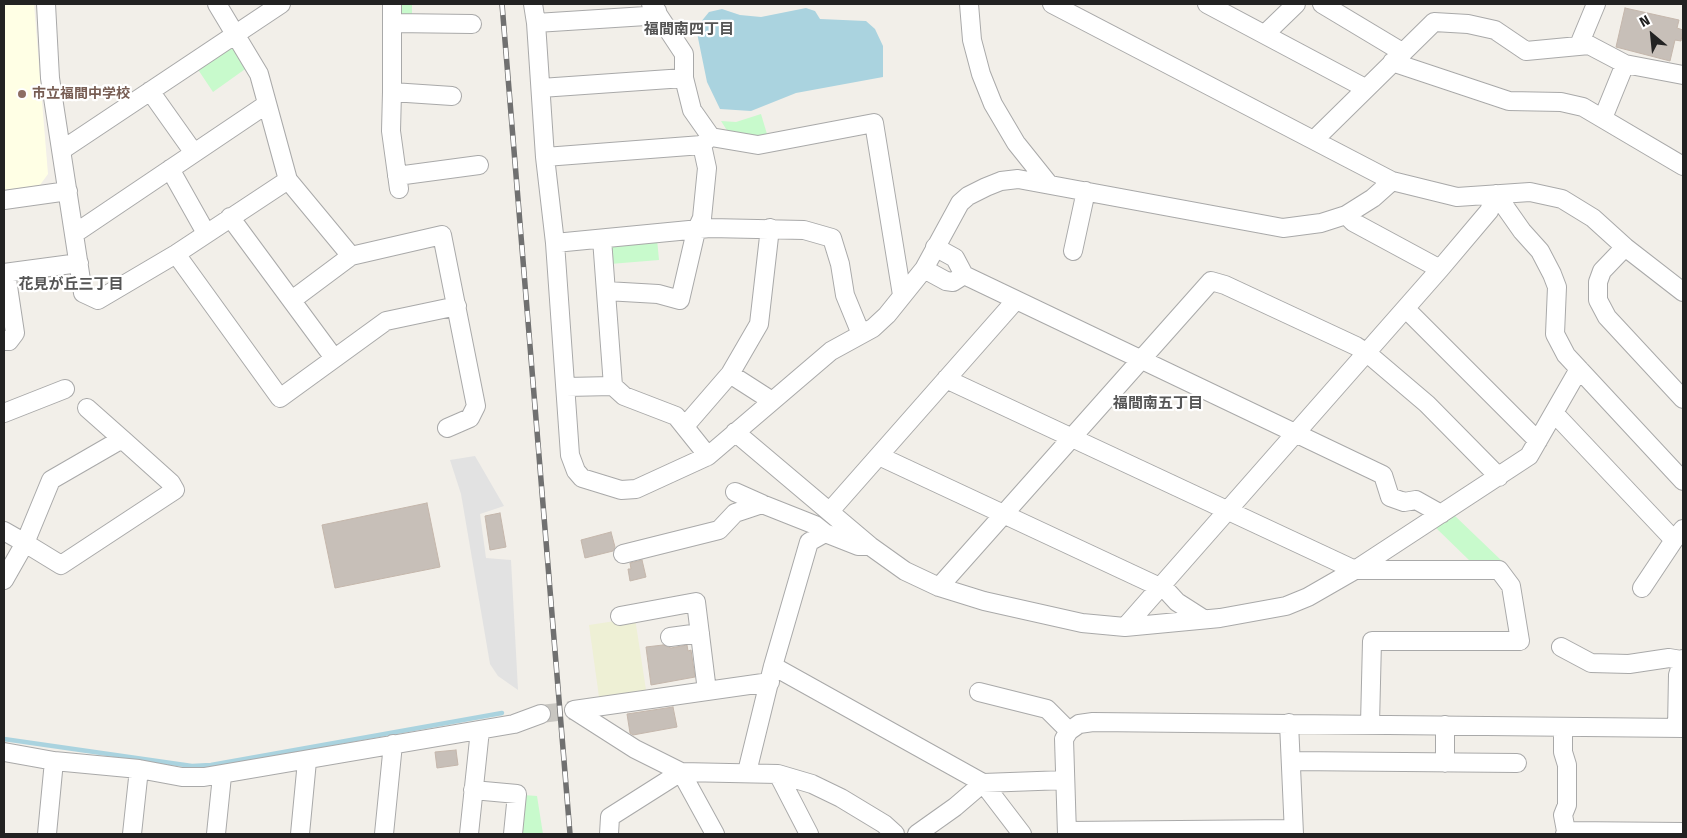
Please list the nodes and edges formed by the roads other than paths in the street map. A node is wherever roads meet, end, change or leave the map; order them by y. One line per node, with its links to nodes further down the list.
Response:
1 (46, 4): 33 (street)
2 (217, 4): 18 (street)
3 (281, 4): 18 (street)
4 (392, 4): 14 (street)
5 (533, 4): 15 (street)
6 (969, 4): 41 (street)
7 (1052, 4): 13 (street)
8 (1207, 4): 17 (street)
9 (1296, 4): 17 (street)
10 (1322, 4): 20 (street)
11 (1596, 4): 19 (street)
12 (654, 8): 15 (street); 23 (street)
13 (1080, 10): 31 (street)
14 (393, 23): 16 (street); 27 (street)
15 (536, 23): 24 (street)
16 (472, 24)
17 (1265, 34): 25 (street)
18 (235, 35): 26 (street); 29 (street)
19 (1579, 45): 20 (street); 21 (street)
20 (1397, 57): 25 (street); 30 (street)
21 (1625, 64): 22 (street); 30 (street)
22 (1683, 75)
23 (684, 78): 24 (street); 32 (street)
24 (541, 88): 35 (street)
25 (1365, 88): 31 (street)
26 (150, 91): 33 (street); 34 (street)
27 (392, 92): 28 (street); 36 (street)
28 (452, 96)
29 (267, 104): 34 (street); 39 (street)
30 (1603, 118): 37 (street)
31 (1314, 140): 40 (street)
32 (706, 141): 35 (street); 49 (street); 66 (street)
33 (62, 150): 42 (street)
34 (194, 153): 38 (street)
35 (545, 157): 53 (street)
36 (479, 165)
37 (1683, 166)
38 (170, 169): 50 (street); 51 (street)
39 (288, 180): 47 (street); 58 (street)
40 (1392, 181): 44 (street); 46 (street)
41 (1048, 183): 43 (street); 54 (street)
42 (68, 191): 45 (street); 51 (street)
43 (1086, 191): 46 (street); 56 (street)
44 (1496, 194): 55 (street); 61 (street); 76 (street)
45 (4, 200)
46 (1346, 215): 61 (street)
47 (230, 217): 50 (street); 67 (street)
48 (770, 228): 49 (street); 71 (street); 77 (street)
49 (696, 230): 52 (street); 64 (street)
50 (206, 233): 57 (street)
51 (74, 234): 59 (street)
52 (602, 239): 53 (street); 64 (street)
53 (555, 243): 80 (street)
54 (935, 247): 60 (street); 63 (street)
55 (1625, 247): 65 (street); 82 (street)
56 (1073, 251)
57 (176, 254): 59 (street); 74 (street)
58 (351, 256): 67 (street); 69 (street)
59 (79, 263): 62 (street)
60 (924, 269): 63 (street); 66 (street)
61 (1440, 269): 70 (street)
62 (5, 273): 72 (street)
63 (964, 275): 68 (street)
64 (606, 291): 79 (street)
65 (1683, 292)
66 (902, 295): 71 (street)
67 (292, 300): 74 (street)
68 (1016, 300): 75 (street); 78 (street)
69 (457, 306): 74 (street); 88 (street)
70 (1406, 309): 73 (street); 93 (street)
71 (861, 334): 83 (street)
72 (4, 341)
73 (1367, 353): 75 (street); 90 (street); 96 (street)
74 (334, 358)
75 (1141, 359): 90 (street); 91 (street)
76 (1579, 369): 86 (street); 97 (street)
77 (730, 374): 83 (street); 87 (street)
78 (946, 380): 91 (street); 95 (street)
79 (613, 386): 80 (street); 87 (street)
80 (566, 387): 94 (street)
81 (65, 389): 85 (street)
82 (1683, 400)
83 (772, 401): 89 (street)
84 (87, 408): 92 (street)
85 (4, 413)
86 (1555, 414): 93 (street); 106 (street)
87 (684, 426): 94 (street)
88 (448, 428)
89 (735, 432): 94 (street); 101 (street)
90 (1296, 432): 100 (street); 102 (street)
91 (1072, 438): 100 (street); 103 (street)
92 (122, 439): 107 (street); 107 (street)
93 (1538, 441): 96 (street)
94 (708, 456)
95 (879, 456): 101 (street); 103 (street)
96 (1498, 477): 102 (street)
97 (1683, 481)
98 (735, 492): 99 (street)
99 (762, 504): 105 (street); 109 (street)
100 (1228, 510): 110 (street); 113 (street)
101 (830, 511): 108 (street)
102 (1440, 514): 110 (street)
103 (1004, 515): 112 (street); 113 (street)
104 (4, 531): 107 (street)
105 (825, 533): 108 (street); 122 (street)
106 (1679, 535): 114 (street)
107 (25, 543): 111 (street)
108 (870, 546): 112 (street)
109 (623, 554)
110 (1355, 570): 116 (street); 127 (street)
111 (4, 580)
112 (939, 587): 117 (street)
113 (1160, 588): 116 (street); 117 (street)
114 (1642, 588)
115 (620, 616): 118 (street)
116 (1202, 618): 117 (street)
117 (1124, 627)
118 (700, 633): 119 (street); 123 (street)
119 (670, 637)
120 (1561, 647): 121 (street)
121 (1682, 660): 130 (street)
122 (772, 674): 123 (street); 142 (street); 146 (street)
123 (708, 691): 141 (street)
124 (979, 692): 132 (street)
125 (541, 714): 131 (street)
126 (1289, 723): 127 (street); 132 (street); 137 (street)
127 (1370, 724): 128 (street)
128 (1446, 725): 129 (street); 138 (street)
129 (1564, 727): 130 (street); 152 (street)
130 (1680, 728)
131 (480, 730): 133 (street); 147 (street)
132 (1069, 731): 145 (street)
133 (393, 744): 136 (street); 157 (street)
134 (4, 752): 135 (street)
135 (54, 761): 140 (street); 153 (street)
136 (307, 761): 144 (street); 156 (street)
137 (1291, 761): 138 (street); 148 (street)
138 (1445, 763): 139 (street)
139 (1517, 763)
140 (139, 769): 144 (street); 154 (street)
141 (681, 772): 142 (street); 160 (street); 161 (street)
142 (747, 772): 143 (street)
143 (778, 774): 162 (street); 163 (street)
144 (222, 776): 155 (street)
145 (1065, 780): 146 (street); 150 (street)
146 (983, 782): 164 (street); 165 (street)
147 (474, 790): 158 (street); 159 (street)
148 (1294, 832): 151 (street)
149 (1683, 832): 152 (street)
150 (1067, 833): 151 (street)
151 (1190, 833)
152 (1565, 833)
153 (47, 834)
154 (132, 834)
155 (216, 834)
156 (300, 834)
157 (384, 834)
158 (469, 834)
159 (513, 834)
160 (609, 834)
161 (715, 834)
162 (809, 834)
163 (895, 834)
164 (917, 834)
165 (1022, 834)

